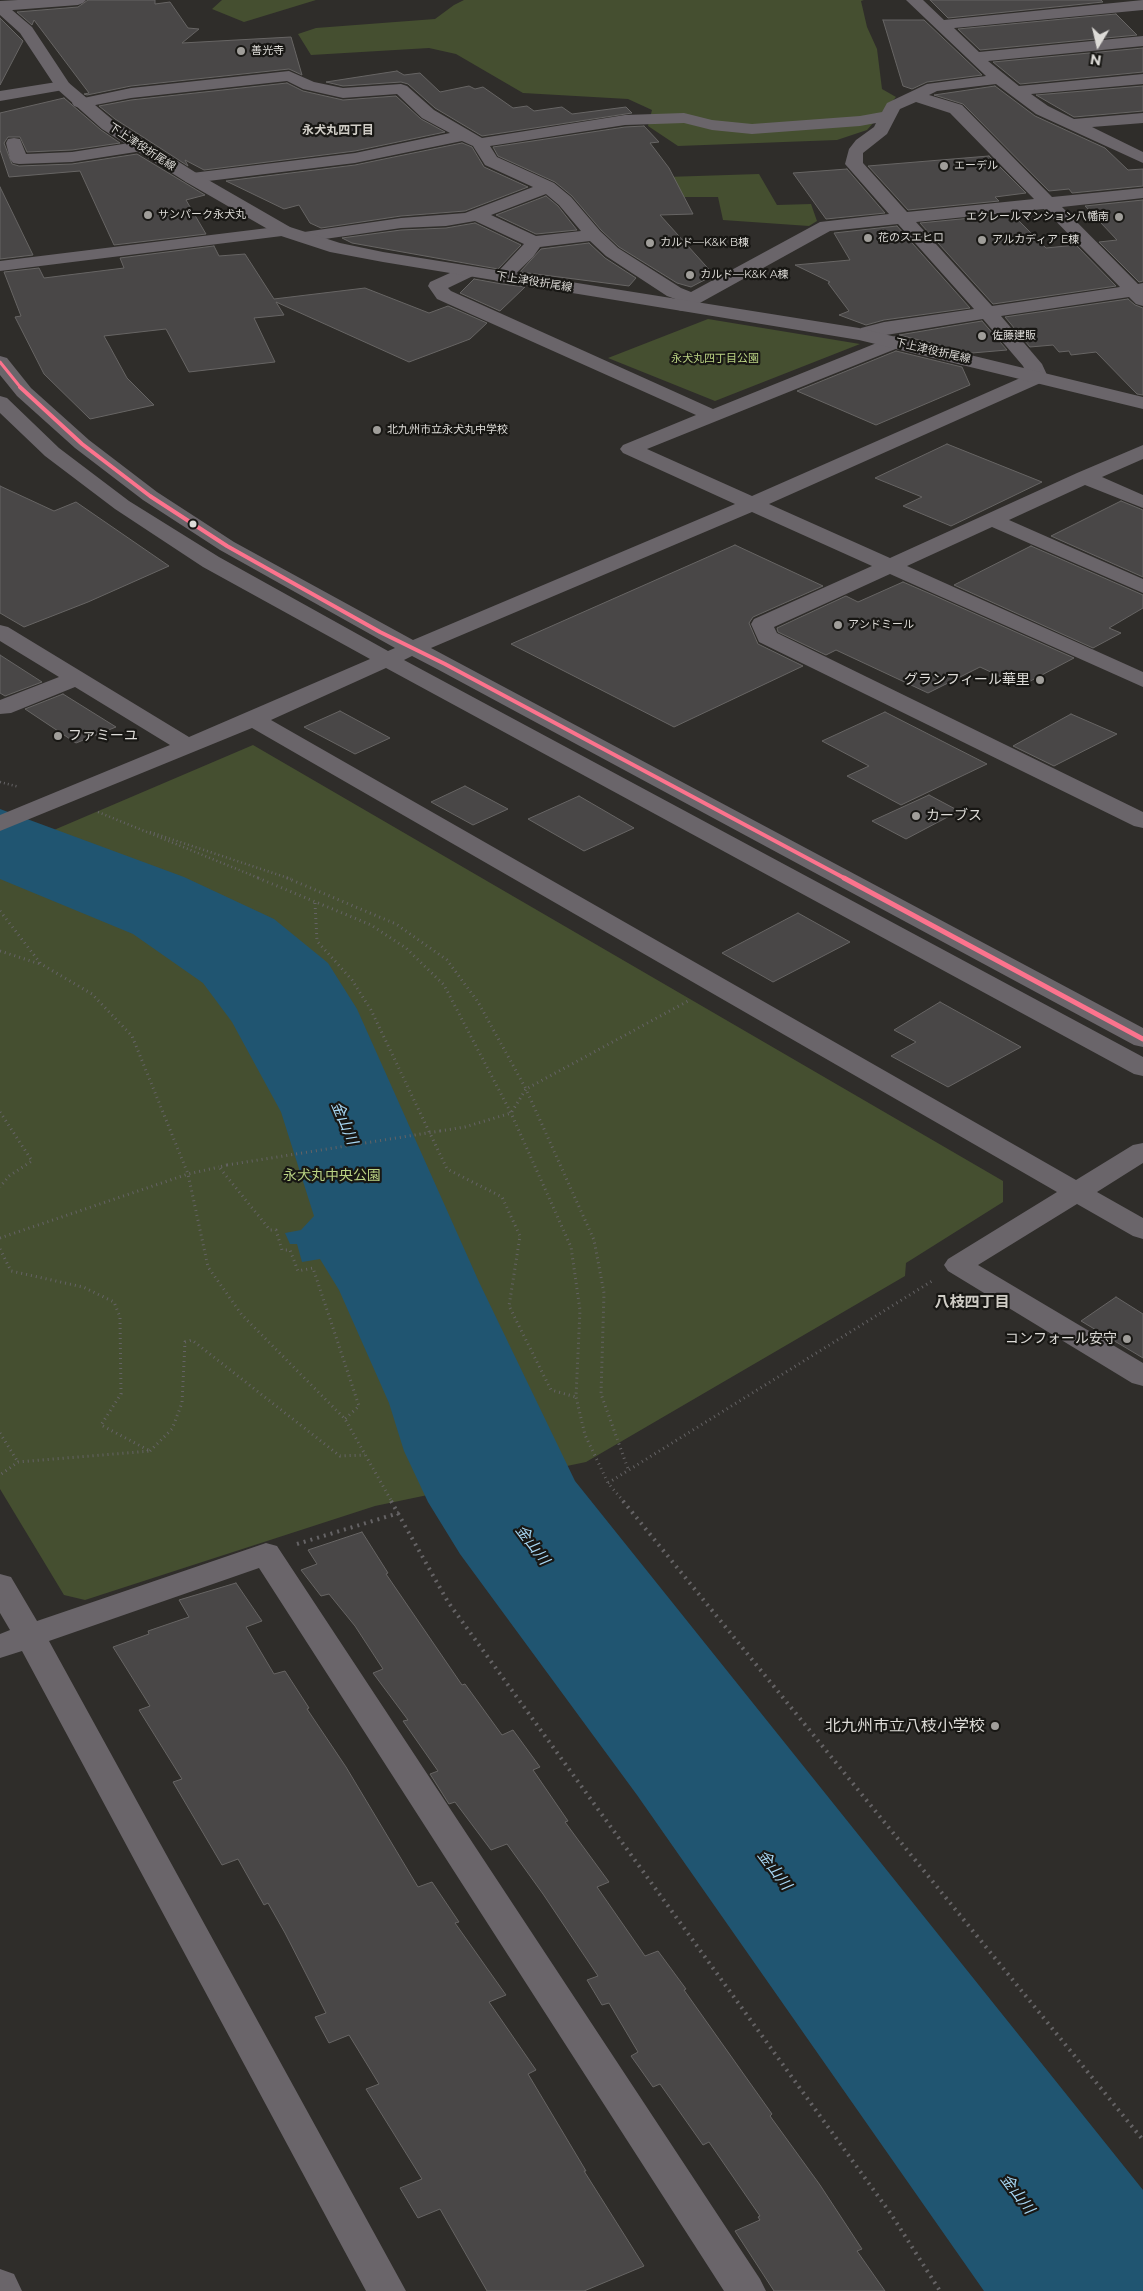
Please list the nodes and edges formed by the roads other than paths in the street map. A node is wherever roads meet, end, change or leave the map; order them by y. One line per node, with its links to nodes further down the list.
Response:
1 (77, 0): 4 (street)
2 (914, 0): 5 (street)
3 (1143, 5): 5 (street)
4 (0, 7): 10 (street, 下上津役折尾線)
5 (940, 25): 7 (street)
6 (1143, 41): 7 (street)
7 (975, 57): 8 (street)
8 (999, 79): 11 (street); 13 (street)
9 (1143, 79): 11 (street)
10 (63, 86): 12 (street); 14 (street, 下上津役折尾線)
11 (1015, 91): 17 (street)
12 (0, 96)
13 (915, 96): 15 (street); 25 (street)
14 (80, 102): 18 (street); 20 (street, 下上津役折尾線)
15 (890, 115): 18 (street); 27 (street)
16 (1143, 118): 17 (street)
17 (1069, 125): 21 (street)
18 (472, 139): 22 (street); 23 (street)
19 (14, 143): 20 (street)
20 (142, 146): 22 (street, 下上津役折尾線)
21 (1139, 154)
22 (192, 178): 28 (street, 下上津役折尾線)
23 (548, 187): 26 (street); 29 (street)
24 (1143, 193): 25 (street)
25 (1048, 203): 27 (street); 35 (street)
26 (476, 215): 30 (street); 31 (street)
27 (902, 218): 36 (street); 37 (street)
28 (284, 231): 30 (street, 下上津役折尾線); 32 (street)
29 (594, 235): 31 (street); 36 (street)
30 (304, 237): 33 (street, 下上津役折尾線)
31 (534, 242): 34 (street)
32 (0, 266)
33 (467, 272): 34 (street, 下上津役折尾線); 44 (street)
34 (502, 276): 36 (street, 下上津役折尾線)
35 (1140, 293): 37 (street)
36 (687, 302): 38 (street, 下上津役折尾線)
37 (987, 312): 38 (street); 41 (street)
38 (859, 334): 39 (street, 下上津役折尾線)
39 (896, 342): 41 (street, 下上津役折尾線); 44 (street)
40 (0, 362): 53 (street)
41 (1038, 377): 43 (street, 下上津役折尾線); 48 (street)
42 (0, 402): 54 (street)
43 (1143, 403)
44 (711, 415): 48 (street)
45 (1140, 455): 46 (street)
46 (1084, 477): 47 (street); 49 (street)
47 (1143, 502)
48 (752, 504): 50 (street); 53 (street)
49 (993, 520): 50 (street); 51 (street)
50 (889, 567): 56 (street); 60 (street)
51 (1143, 587)
52 (0, 632): 55 (street)
53 (415, 648): 54 (street); 62 (street)
54 (387, 659): 58 (street); 63 (street)
55 (76, 679): 57 (street); 59 (street)
56 (1143, 680)
57 (0, 707)
58 (253, 719): 59 (street); 65 (street)
59 (187, 746): 61 (street)
60 (1143, 821)
61 (0, 824)
62 (1143, 1039)
63 (1143, 1068)
64 (1143, 1151): 65 (street)
65 (1077, 1192): 66 (street); 67 (street)
66 (1143, 1230)
67 (1143, 1376)
68 (0, 1585): 69 (street)
69 (15, 1641): 72 (street); 73 (street)
70 (0, 2286): 71 (street)
71 (2, 2291)
72 (386, 2291)
73 (746, 2291)

